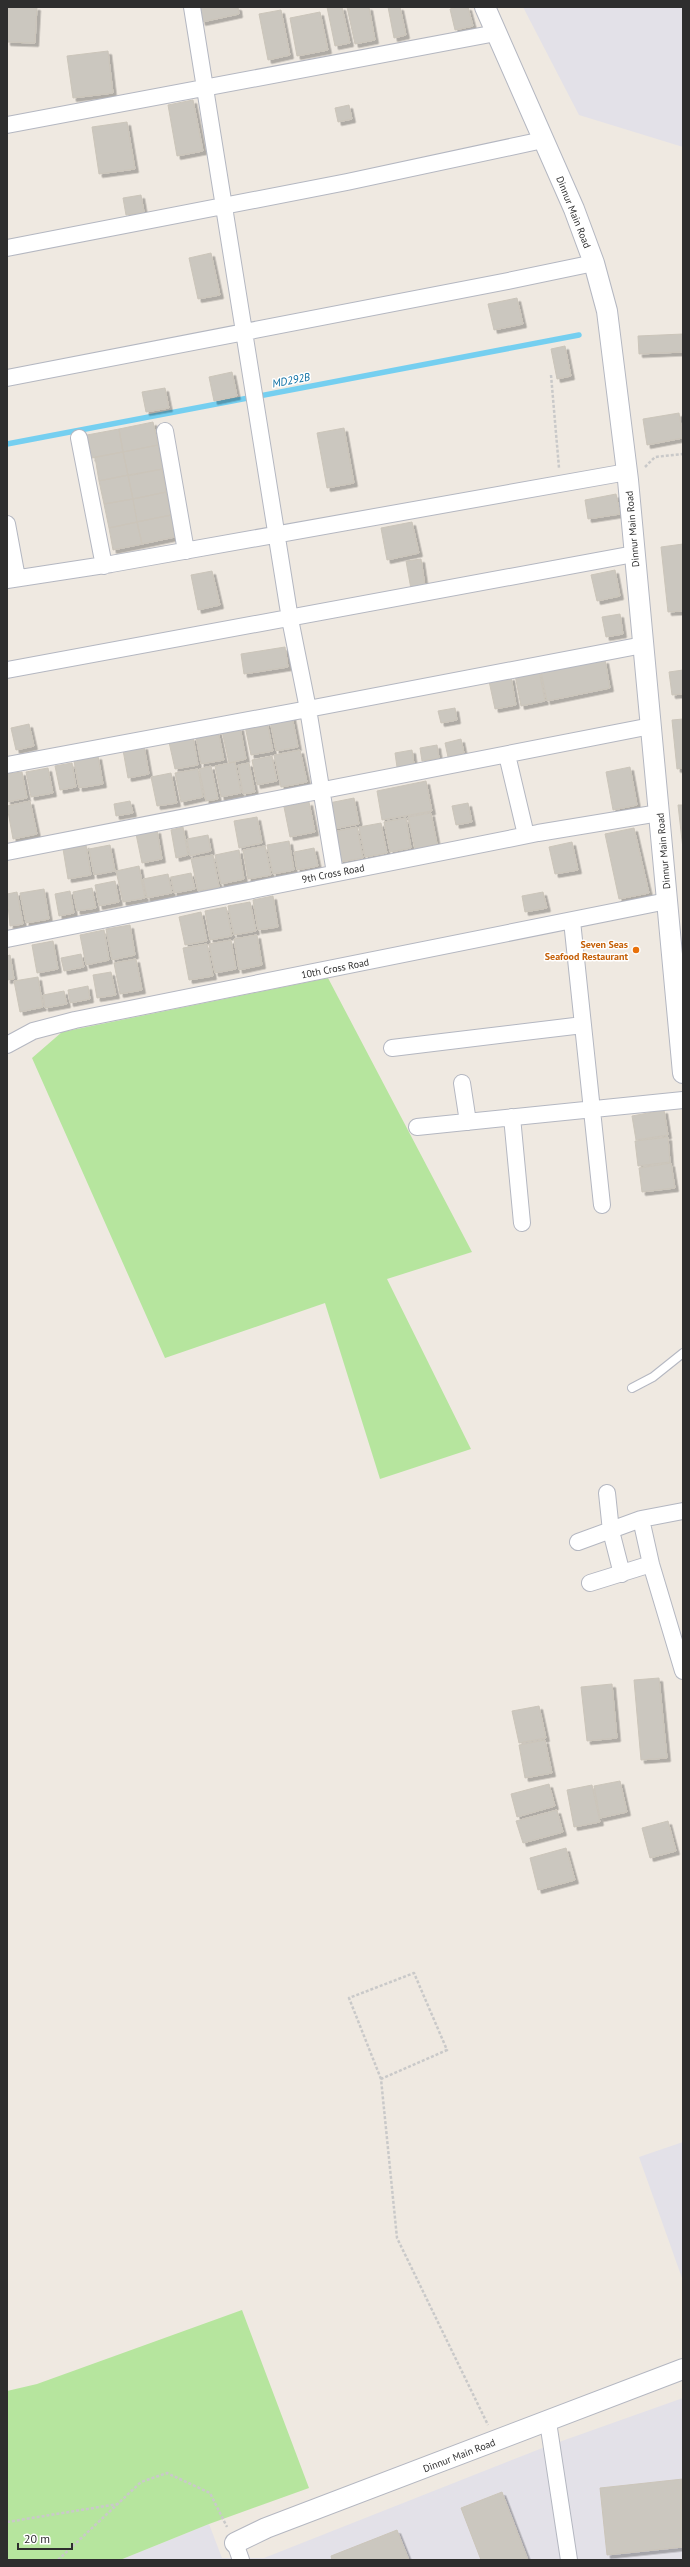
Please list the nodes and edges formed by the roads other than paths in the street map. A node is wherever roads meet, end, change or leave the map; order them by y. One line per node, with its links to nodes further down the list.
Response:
1 (192, 7): 4 (street)
2 (485, 7): 3 (street, Dinnur Main Road)
3 (496, 33): 4 (street); 6 (street, Dinnur Main Road)
4 (205, 88): 5 (street); 7 (street)
5 (7, 125)
6 (543, 140): 7 (street); 9 (street, Dinnur Main Road)
7 (224, 206): 8 (street); 10 (street)
8 (7, 248)
9 (594, 262): 10 (street); 14 (street, Dinnur Main Road)
10 (244, 333): 11 (street); 16 (street)
11 (7, 378)
12 (165, 431): 17 (street)
13 (79, 438): 19 (street)
14 (627, 472): 16 (street); 18 (street, Dinnur Main Road)
15 (7, 524): 20 (street)
16 (277, 534): 17 (street); 21 (street)
17 (186, 551): 19 (street)
18 (634, 554): 21 (street); 22 (street, Dinnur Main Road)
19 (104, 566): 20 (street)
20 (12, 579)
21 (290, 618): 23 (street); 24 (street)
22 (643, 645): 24 (street); 25 (street, Dinnur Main Road)
23 (7, 670)
24 (308, 709): 27 (street); 28 (street)
25 (651, 726): 26 (street); 29 (street, Dinnur Main Road)
26 (507, 755): 28 (street); 30 (street)
27 (7, 765)
28 (322, 791): 31 (street); 32 (street)
29 (659, 813): 30 (street, 9th Cross Road); 33 (street, Dinnur Main Road)
30 (526, 835): 32 (street, 9th Cross Road)
31 (7, 852)
32 (335, 873): 35 (street, 9th Cross Road)
33 (667, 901): 34 (street, 10th Cross Road); 39 (street, Dinnur Main Road)
34 (572, 921): 36 (street); 37 (street, 10th Cross Road)
35 (7, 939)
36 (583, 1024): 38 (street); 42 (street)
37 (7, 1045)
38 (392, 1048)
39 (683, 1074)
40 (462, 1083): 44 (street)
41 (683, 1100): 42 (street)
42 (592, 1109): 43 (street); 46 (street)
43 (512, 1117): 44 (street); 47 (street)
44 (468, 1122): 45 (street)
45 (417, 1127)
46 (602, 1205)
47 (522, 1223)
48 (683, 1353): 49 (lane)
49 (632, 1388)
50 (606, 1493): 53 (street)
51 (683, 1511): 52 (street)
52 (641, 1520): 53 (street); 55 (street)
53 (611, 1530): 54 (street); 56 (street)
54 (578, 1542)
55 (651, 1564): 56 (street); 58 (street)
56 (622, 1574): 57 (street)
57 (590, 1583)
58 (683, 1671)
59 (683, 2371): 60 (street, Dinnur Main Road)
60 (548, 2422): 61 (street, Dinnur Main Road); 62 (street)
61 (238, 2552)
62 (568, 2560)

